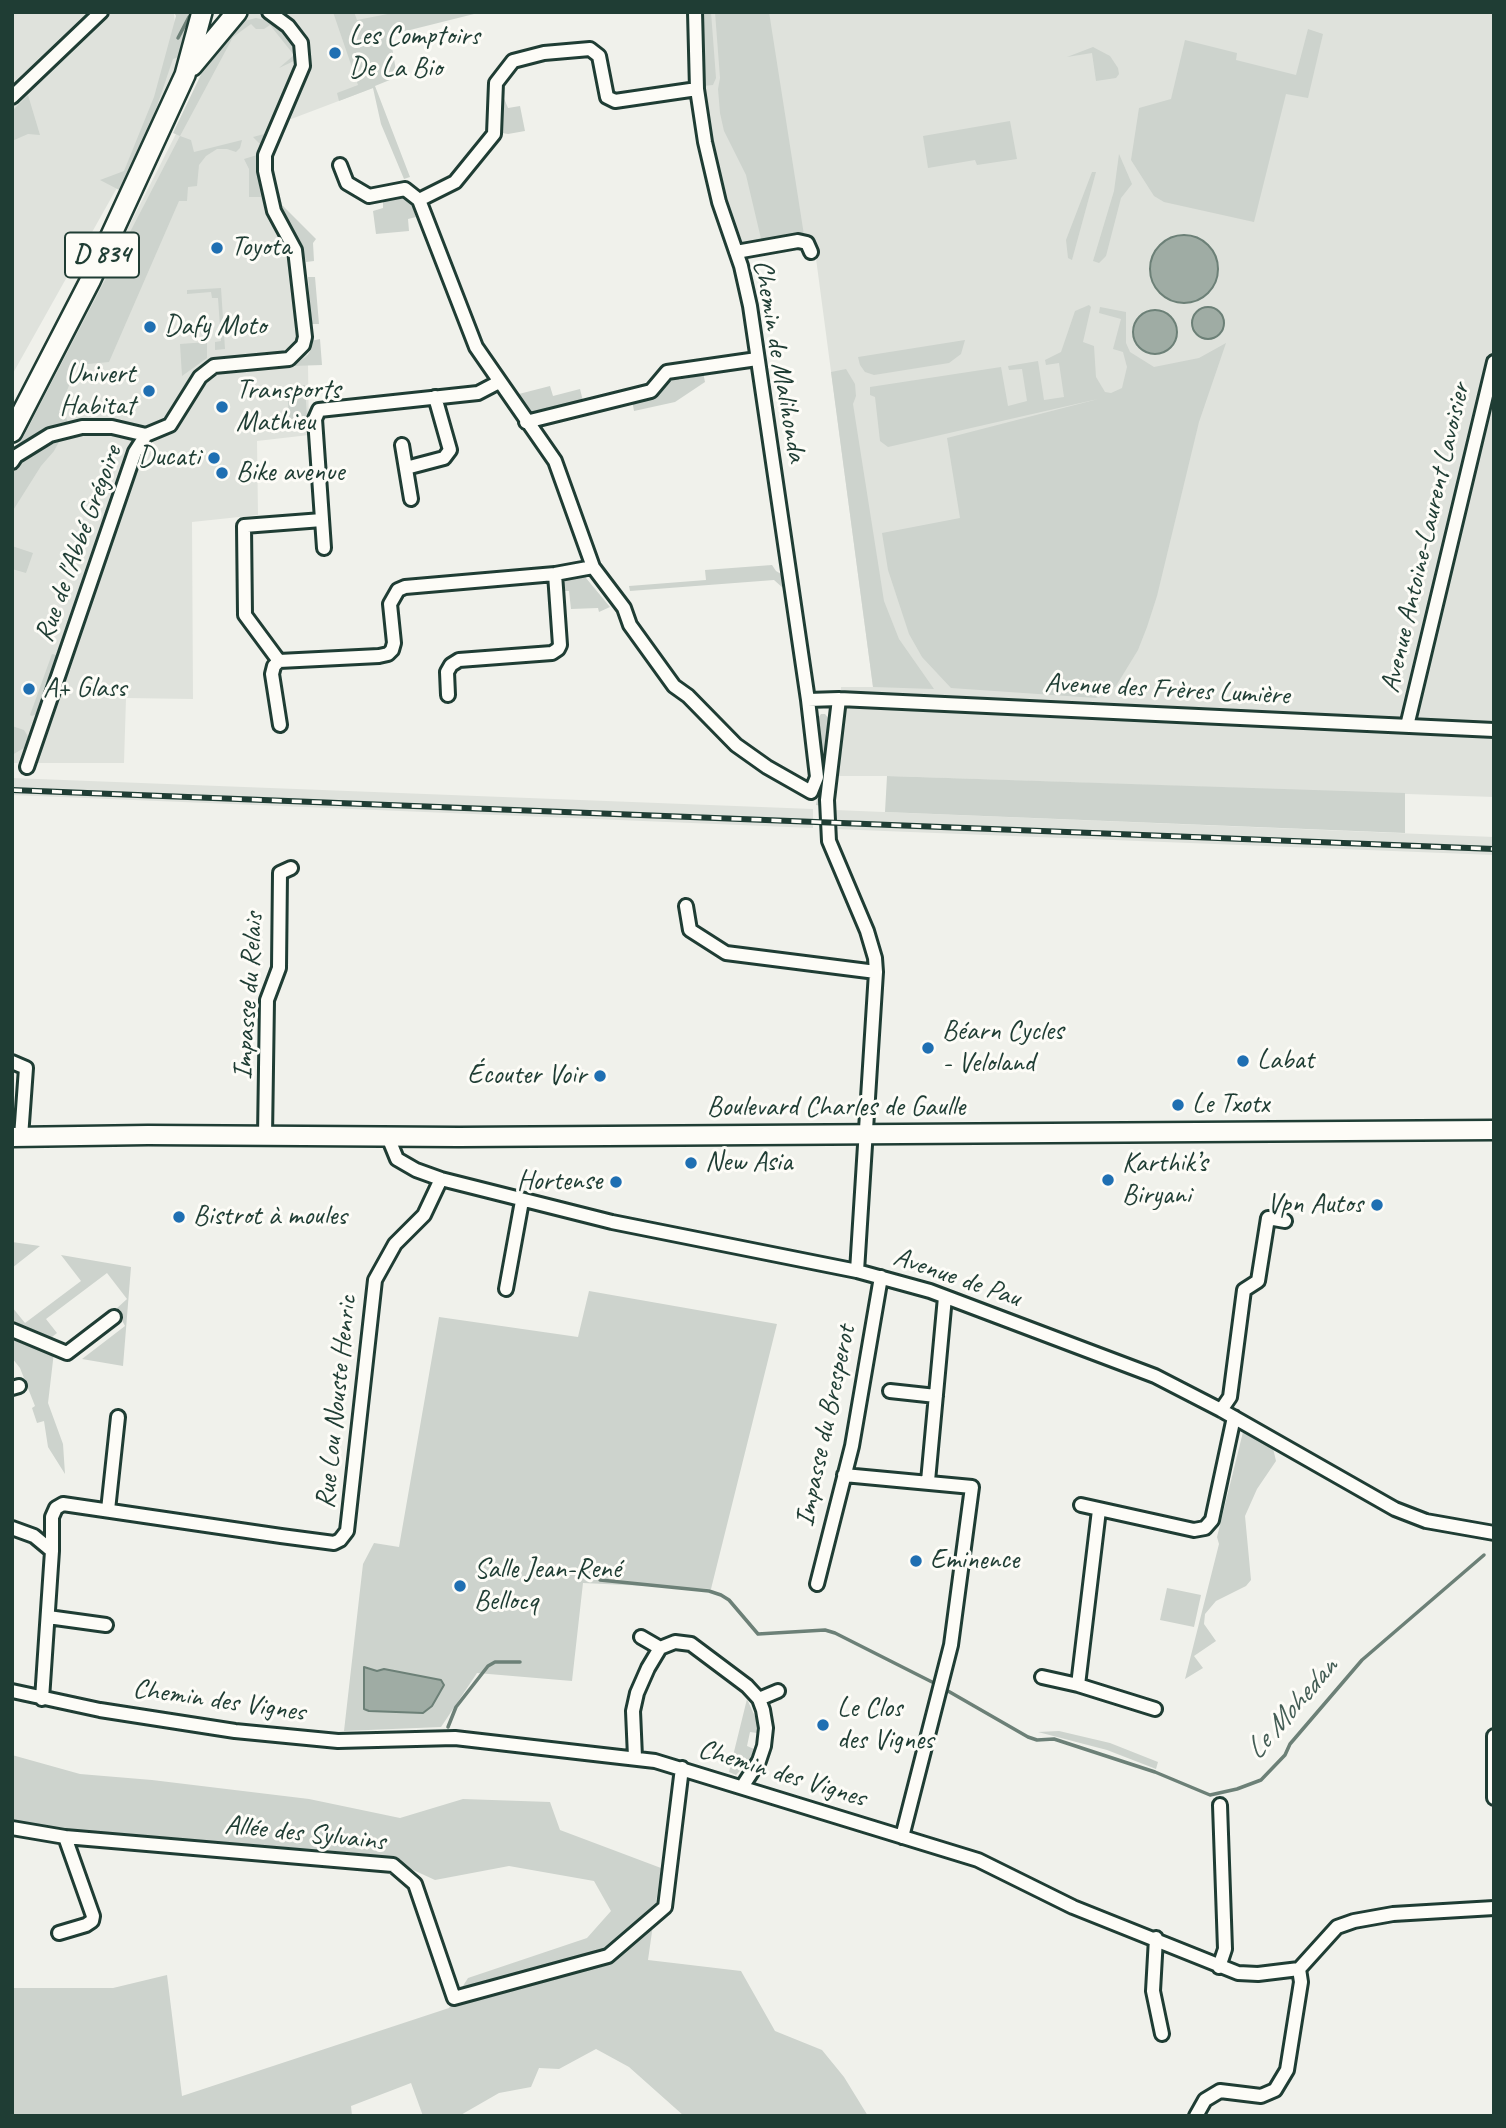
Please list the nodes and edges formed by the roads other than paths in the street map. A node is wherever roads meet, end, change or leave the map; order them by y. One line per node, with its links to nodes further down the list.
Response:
1 (101, 12): 10 (street)
2 (202, 12): 8 (main road, D 834)
3 (237, 12): 8 (main road, D 834)
4 (269, 12): 7 (street)
5 (283, 12): 7 (street)
6 (695, 12): 9 (street, Chemin de Malihonda)
7 (288, 26): 21 (street)
8 (185, 75): 20 (main road, D 834)
9 (697, 89): 12 (street); 14 (street, Chemin de Malihonda)
10 (12, 97)
11 (340, 165): 12 (street)
12 (419, 200): 17 (street)
13 (811, 251): 14 (street)
14 (736, 252): 15 (street, Chemin de Malihonda)
15 (757, 359): 19 (street); 31 (street, Chemin de Malihonda)
16 (1494, 362): 36 (street, Avenue Antoine-Laurent Lavoisier)
17 (499, 382): 18 (street); 19 (street)
18 (435, 397): 24 (street); 26 (street)
19 (526, 422): 28 (street)
20 (12, 432)
21 (146, 435): 23 (street, Rue de l'Abbé Grégoire); 38 (street, Rue de l'Abbé Grégoire)
22 (402, 444): 24 (street)
23 (12, 462)
24 (406, 468): 25 (street)
25 (411, 499)
26 (322, 520): 27 (street); 30 (street)
27 (324, 548)
28 (593, 567): 29 (street); 34 (street, Chemin de Malihonda)
29 (555, 574): 30 (street); 32 (street)
30 (279, 661): 35 (street)
31 (806, 685): 33 (street); 34 (street, Chemin de Malihonda)
32 (448, 695)
33 (839, 699): 34 (street); 36 (street, Avenue des Frères Lumière); 41 (street)
34 (808, 700)
35 (280, 725)
36 (1407, 726): 37 (street, Avenue des Frères Lumière)
37 (1494, 730)
38 (27, 767)
39 (292, 868): 45 (street, Impasse du Relais)
40 (686, 906): 41 (street)
41 (876, 972): 44 (street)
42 (12, 1062): 46 (street)
43 (1494, 1129): 44 (main road, Boulevard Charles de Gaulle)
44 (867, 1135): 47 (main road, Boulevard Charles de Gaulle); 51 (street)
45 (265, 1136): 46 (main road, Boulevard Charles de Gaulle); 47 (main road, Boulevard Charles de Gaulle)
46 (17, 1137)
47 (388, 1137): 48 (street, Avenue de Pau)
48 (441, 1179): 49 (street, Avenue de Pau); 65 (street, Rue Lou Nouste Henric)
49 (522, 1200): 51 (street, Avenue de Pau); 53 (street)
50 (1285, 1221): 59 (street)
51 (857, 1271): 52 (street, Avenue de Pau)
52 (881, 1277): 54 (street, Avenue de Pau); 62 (street, Impasse du Bresperot)
53 (506, 1289)
54 (945, 1297): 58 (street); 59 (street, Avenue de Pau)
55 (114, 1317): 56 (street)
56 (12, 1330)
57 (890, 1391): 58 (street)
58 (936, 1396): 63 (street)
59 (1221, 1410): 61 (street, Avenue de Pau)
60 (118, 1417): 65 (street)
61 (1234, 1417): 66 (street); 68 (street, Avenue de Pau)
62 (844, 1475): 63 (street); 70 (street, Impasse du Bresperot)
63 (928, 1481): 89 (street)
64 (1081, 1505): 66 (street)
65 (108, 1510): 69 (street, Rue Lou Nouste Henric)
66 (1099, 1510): 76 (street)
67 (12, 1528): 69 (street)
68 (1494, 1533)
69 (52, 1551): 71 (street)
70 (817, 1584)
71 (48, 1617): 72 (street); 79 (street)
72 (106, 1625)
73 (641, 1637): 74 (street)
74 (660, 1648): 80 (street); 83 (street)
75 (1042, 1677): 76 (street)
76 (1078, 1685): 81 (street)
77 (12, 1691): 79 (street, Chemin des Vignes)
78 (778, 1691): 80 (street)
79 (42, 1699): 83 (street, Chemin des Vignes)
80 (759, 1699): 85 (street)
81 (1156, 1709)
82 (1494, 1736): 86 (street)
83 (635, 1757): 84 (street, Chemin des Vignes)
84 (682, 1768): 85 (street, Chemin des Vignes); 90 (street, Allée des Sylvains)
85 (742, 1787): 89 (street, Chemin des Vignes)
86 (1493, 1796)
87 (1220, 1805): 94 (street)
88 (12, 1828): 90 (street)
89 (902, 1836): 93 (street, Chemin des Vignes)
90 (65, 1837): 92 (street)
91 (1494, 1908): 95 (street)
92 (59, 1933)
93 (1156, 1938): 94 (street, Chemin des Vignes); 96 (street)
94 (1219, 1967): 95 (street, Chemin des Vignes)
95 (1298, 1969): 97 (street)
96 (1162, 2034)
97 (1196, 2116)

